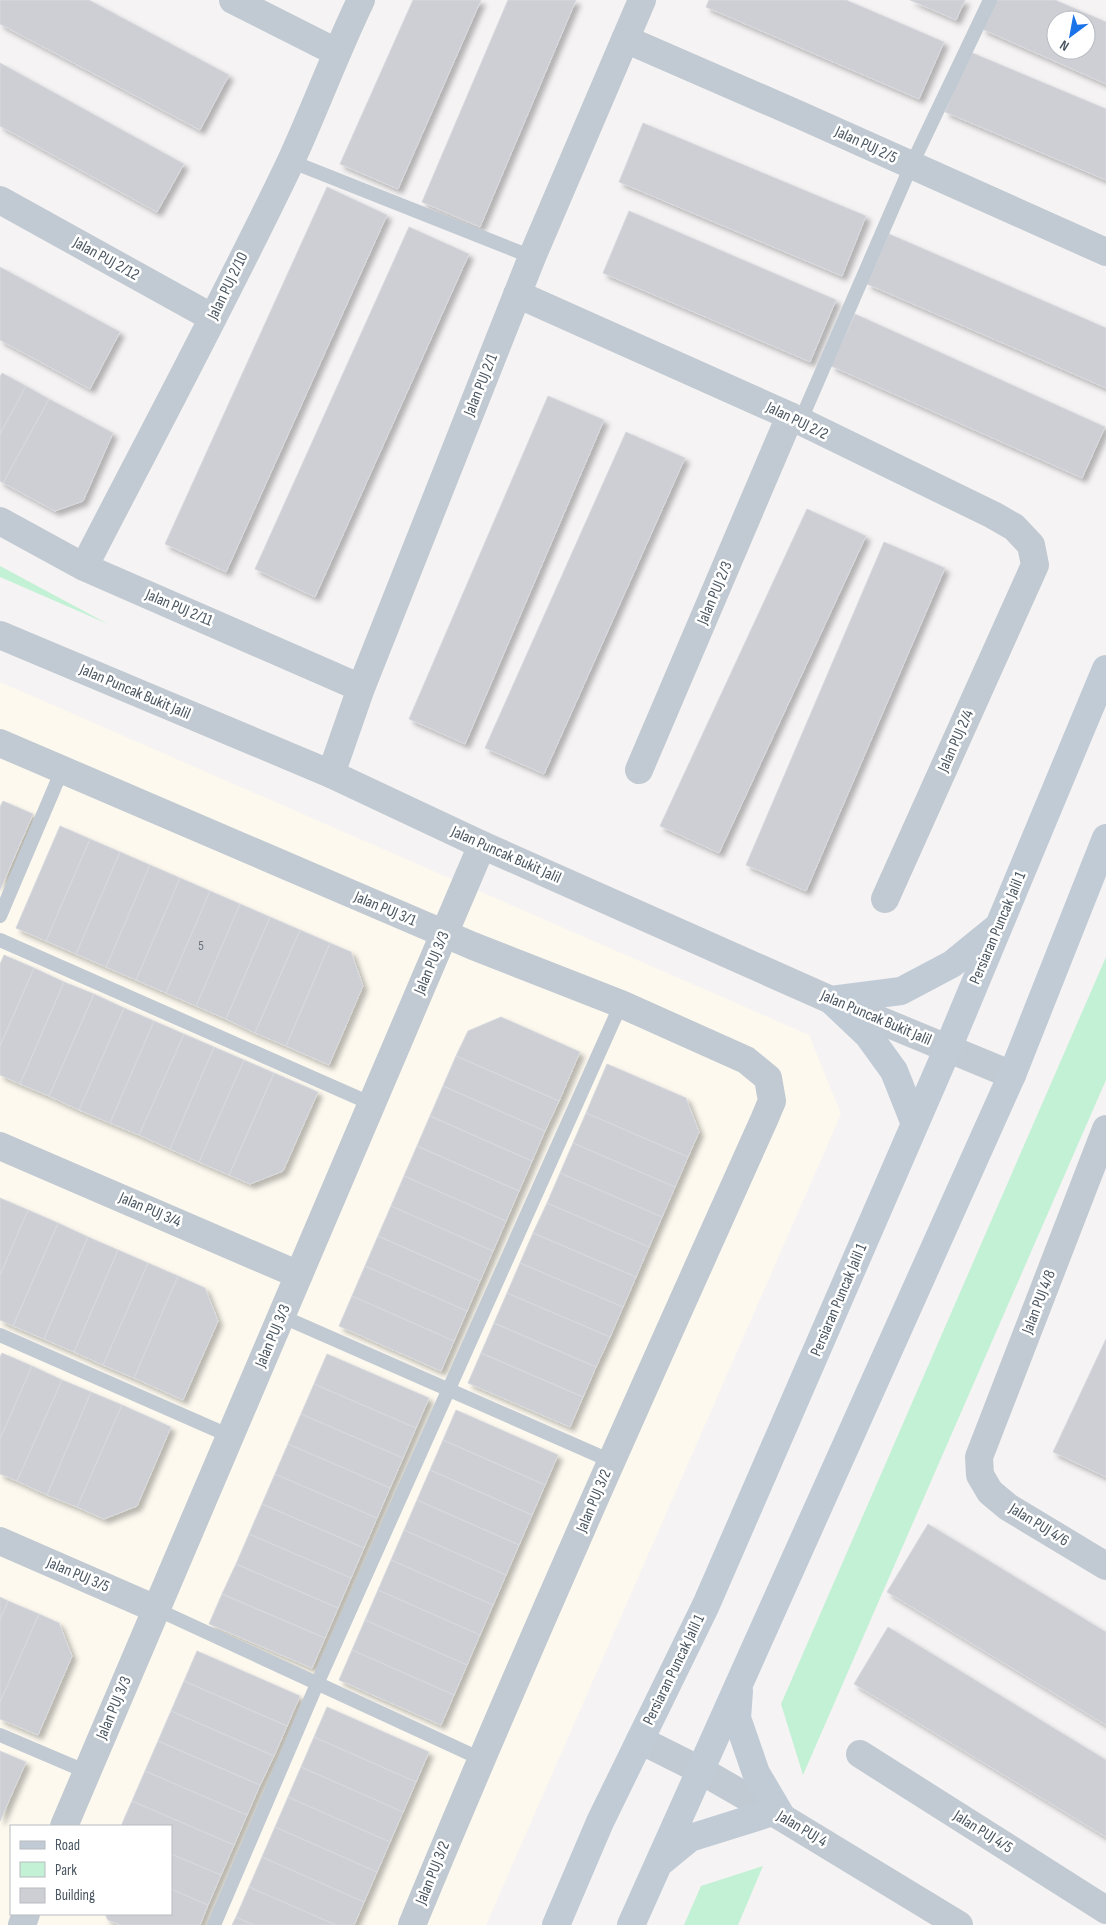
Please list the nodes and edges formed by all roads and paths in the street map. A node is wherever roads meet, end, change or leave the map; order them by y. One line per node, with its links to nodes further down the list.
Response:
1 (233, 0): 6 (street)
2 (361, 0): 6 (street, Jalan PUJ 2/10)
3 (642, 0): 5 (street, Jalan PUJ 2/1)
4 (990, 0): 8 (lane)
5 (626, 39): 8 (street, Jalan PUJ 2/5); 11 (street, Jalan PUJ 2/1)
6 (336, 52): 7 (street, Jalan PUJ 2/10)
7 (290, 161): 11 (lane); 13 (street, Jalan PUJ 2/10)
8 (911, 166): 10 (street, Jalan PUJ 2/5); 14 (lane)
9 (0, 200): 13 (street, Jalan PUJ 2/12)
10 (1106, 252)
11 (532, 257): 12 (street, Jalan PUJ 2/1)
12 (517, 294): 14 (street, Jalan PUJ 2/2); 20 (street, Jalan PUJ 2/1)
13 (213, 318): 16 (street, Jalan PUJ 2/10)
14 (795, 419): 17 (street, Jalan PUJ 2/2); 23 (street, Jalan PUJ 2/3)
15 (0, 521): 16 (street, Jalan PUJ 2/11)
16 (84, 567): 20 (street, Jalan PUJ 2/11)
17 (1026, 583): 27 (street, Jalan PUJ 2/4)
18 (0, 635): 24 (street, Jalan Puncak Bukit Jalil)
19 (1106, 669): 29 (main road, Persiaran Puncak Jalil 1)
20 (361, 688): 24 (street, Jalan PUJ 2/1)
21 (0, 743): 22 (street, Jalan PUJ 3/1)
22 (62, 770): 28 (lane); 30 (street, Jalan PUJ 3/1)
23 (639, 770)
24 (331, 774): 26 (street, Jalan Puncak Bukit Jalil)
25 (1106, 838): 35 (main road)
26 (482, 846): 30 (street, Jalan PUJ 3/3); 32 (street, Jalan Puncak Bukit Jalil)
27 (885, 899)
28 (0, 916)
29 (999, 925): 32 (main road); 34 (main road, Persiaran Puncak Jalil 1)
30 (444, 934): 33 (street, Jalan PUJ 3/1); 37 (street, Jalan PUJ 3/3)
31 (0, 940): 37 (lane)
32 (832, 1000): 34 (street, Jalan Puncak Bukit Jalil); 38 (main road)
33 (621, 1004): 36 (street, Jalan PUJ 3/1); 44 (lane)
34 (948, 1048): 35 (street, Jalan Puncak Bukit Jalil); 38 (main road, Persiaran Puncak Jalil 1)
35 (1012, 1074): 52 (main road)
36 (768, 1078): 46 (street, Jalan PUJ 3/2)
37 (372, 1104): 41 (street, Jalan PUJ 3/3)
38 (915, 1124): 54 (main road, Persiaran Puncak Jalil 1)
39 (1106, 1129): 47 (street, Jalan PUJ 4/8)
40 (0, 1146): 41 (street, Jalan PUJ 3/4)
41 (299, 1275): 42 (street, Jalan PUJ 3/3)
42 (281, 1316): 44 (lane); 45 (street, Jalan PUJ 3/3)
43 (0, 1335): 45 (lane)
44 (447, 1390): 46 (lane); 51 (lane)
45 (230, 1436): 50 (street, Jalan PUJ 3/3)
46 (611, 1461): 56 (street, Jalan PUJ 3/2)
47 (980, 1475): 49 (street, Jalan PUJ 4/6)
48 (0, 1541): 50 (street, Jalan PUJ 3/5)
49 (1106, 1566)
50 (156, 1609): 51 (lane); 58 (street, Jalan PUJ 3/3)
51 (317, 1684): 56 (lane); 63 (lane)
52 (740, 1685): 57 (main road); 59 (main road)
53 (0, 1735): 58 (lane)
54 (640, 1740): 57 (street, Jalan PUJ 4); 65 (main road, Persiaran Puncak Jalil 1)
55 (860, 1754): 62 (street, Jalan PUJ 4/5)
56 (481, 1759): 64 (street, Jalan PUJ 3/2)
57 (700, 1770): 59 (street, Jalan PUJ 4); 61 (main road)
58 (87, 1772): 60 (street, Jalan PUJ 3/3)
59 (778, 1815): 61 (main road); 67 (street, Jalan PUJ 4)
60 (64, 1825)
61 (658, 1864): 66 (main road)
62 (1106, 1910)
63 (214, 1925)
64 (412, 1925)
65 (556, 1925)
66 (631, 1925)
67 (960, 1925)

